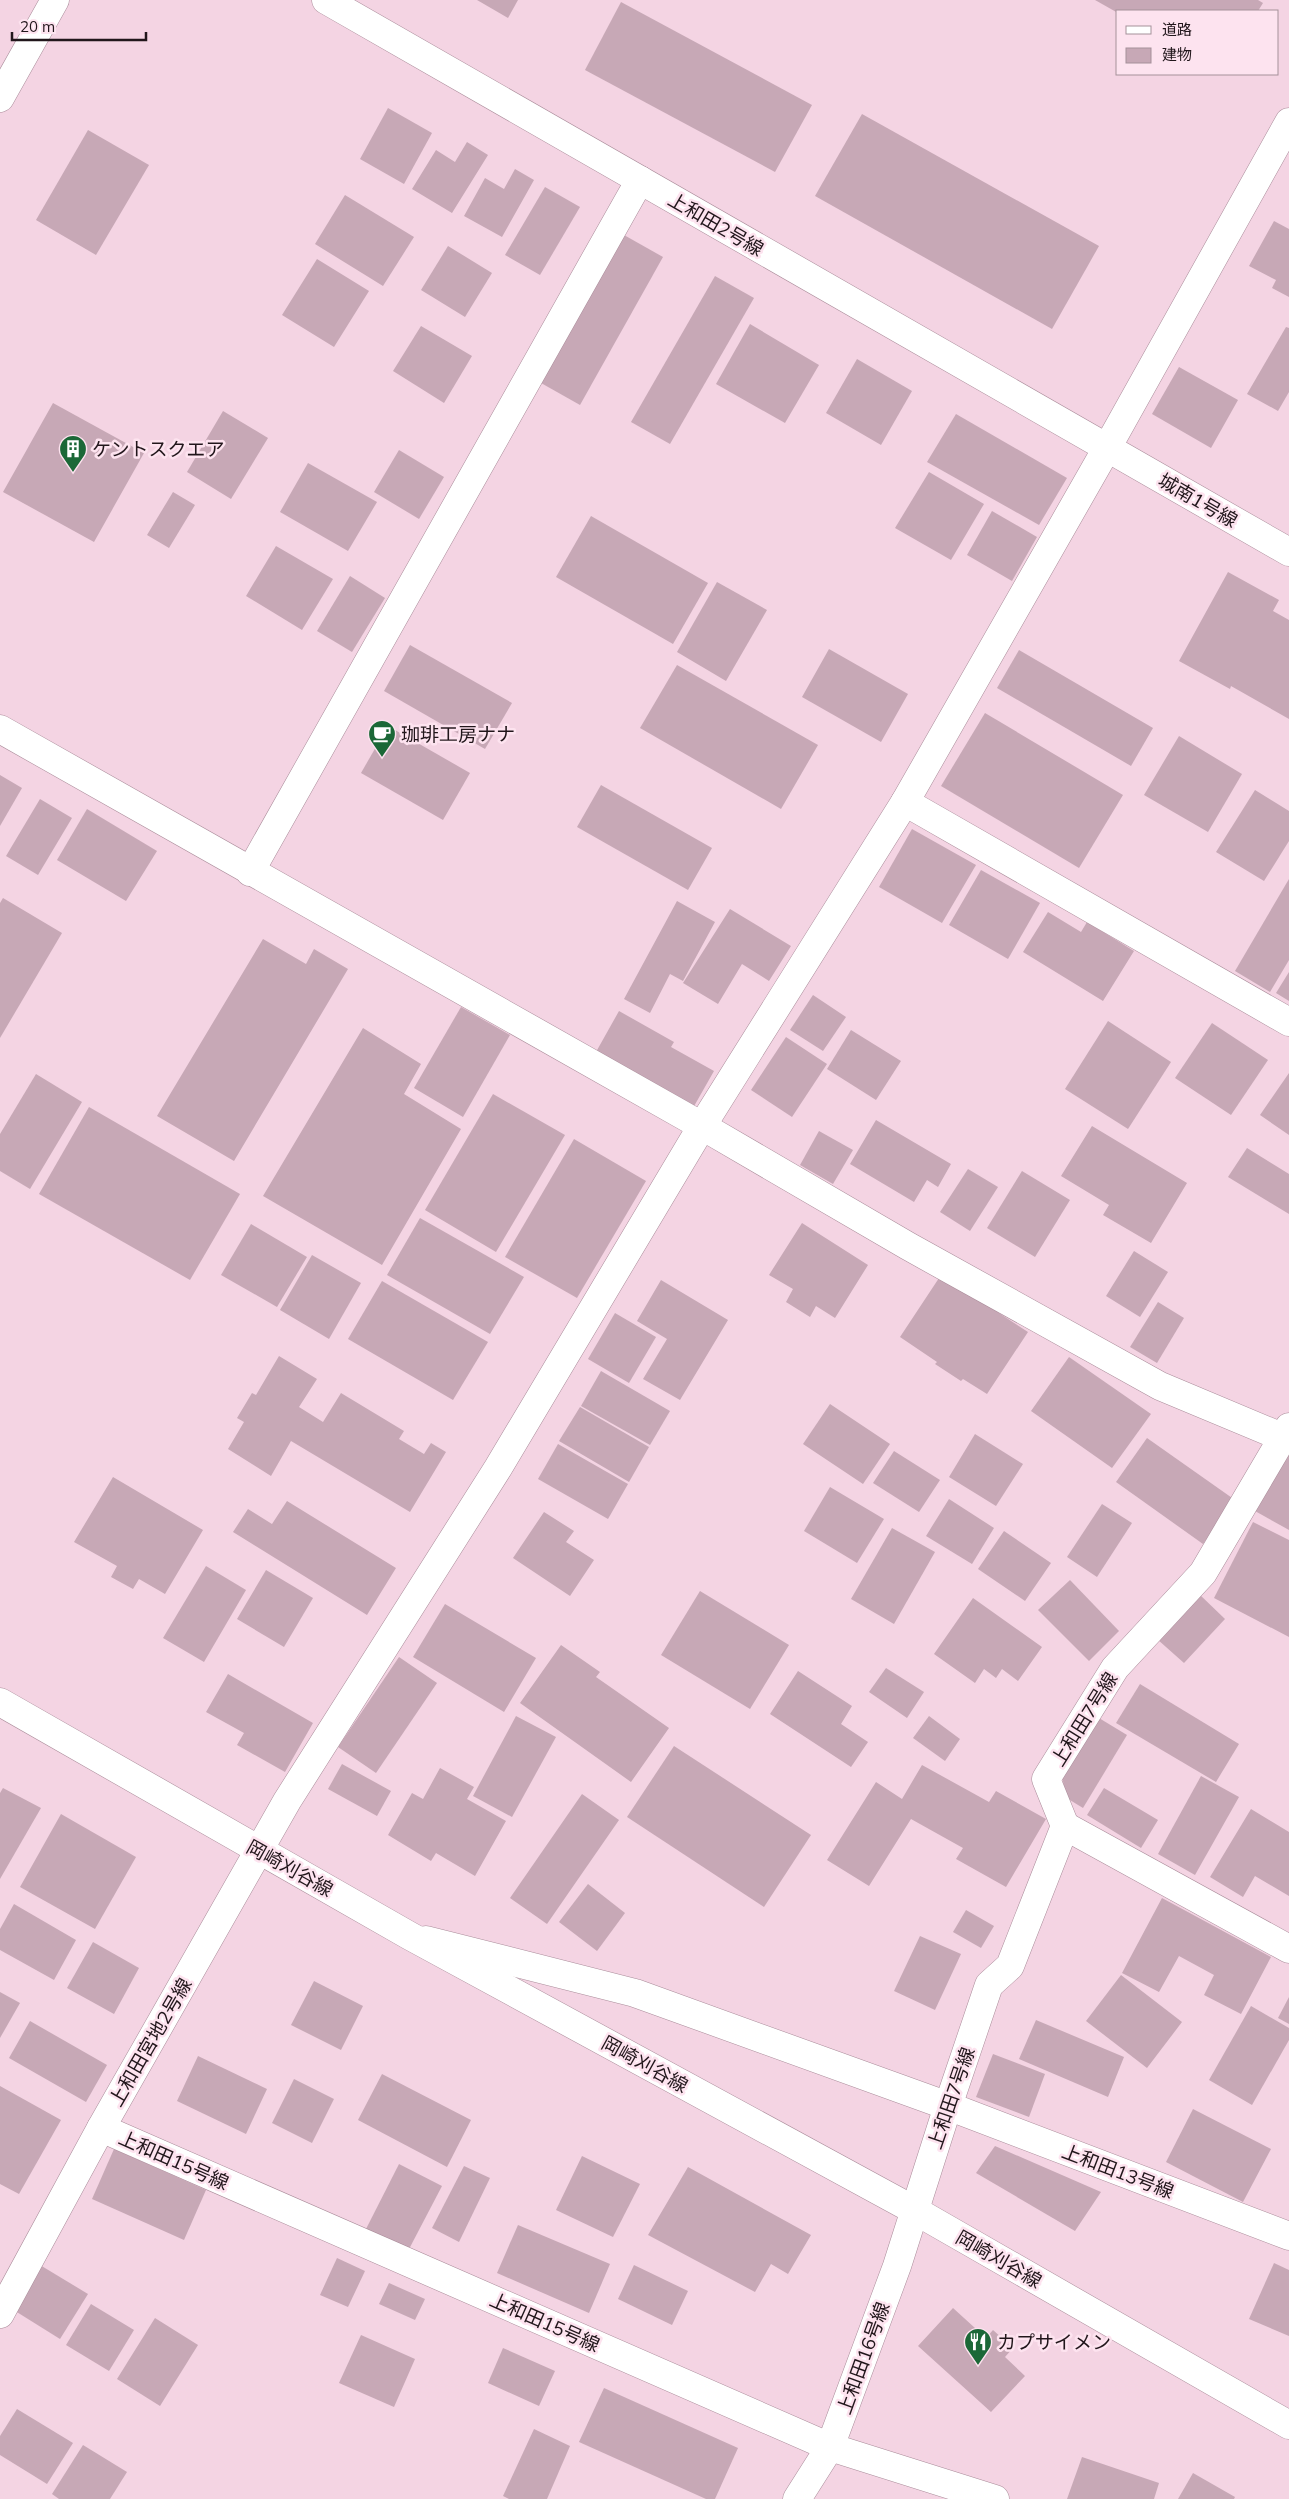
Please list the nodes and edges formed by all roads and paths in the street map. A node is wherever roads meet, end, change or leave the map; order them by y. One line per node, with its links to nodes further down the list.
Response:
1 (56, 0): 3 (street)
2 (326, 0): 5 (street, 上和田2号線)
3 (0, 98)
4 (1289, 122): 6 (street, 上和田宮地2号線)
5 (640, 180): 6 (street, 上和田2号線); 10 (street)
6 (1107, 448): 7 (street, 城南1号線); 9 (street, 上和田宮地2号線)
7 (1289, 552)
8 (0, 729): 10 (street)
9 (905, 802): 11 (street); 12 (street, 上和田宮地2号線)
10 (250, 872): 12 (street)
11 (1289, 1022)
12 (702, 1126): 13 (street); 16 (street, 上和田宮地2号線)
13 (1287, 1435): 15 (street, 上和田7号線)
14 (0, 1702): 16 (street, 岡崎刈谷線)
15 (1065, 1826): 18 (street); 19 (street, 上和田7号線)
16 (258, 1850): 17 (street, 岡崎刈谷線); 20 (street, 上和田宮地2号線)
17 (410, 1936): 19 (street, 上和田13号線); 21 (street, 岡崎刈谷線)
18 (1289, 1949)
19 (948, 2106): 21 (street, 上和田7号線); 22 (street, 上和田13号線)
20 (101, 2128): 23 (street, 上和田宮地2号線); 25 (street, 上和田15号線)
21 (914, 2210): 24 (street, 岡崎刈谷線); 25 (street, 上和田16号線)
22 (1289, 2236)
23 (0, 2314)
24 (1289, 2425)
25 (830, 2447): 26 (street, 上和田16号線); 27 (street, 上和田15号線)
26 (797, 2499)
27 (995, 2499)

